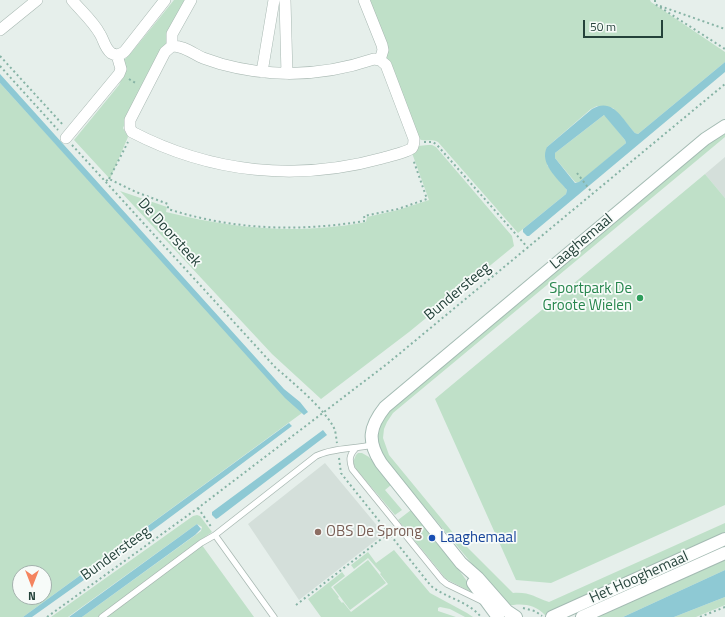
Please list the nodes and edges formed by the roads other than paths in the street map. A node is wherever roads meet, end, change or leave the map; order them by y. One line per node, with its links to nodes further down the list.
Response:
1 (37, 0): 8 (street)
2 (72, 0): 10 (street)
3 (165, 0): 10 (street)
4 (191, 0): 9 (street)
5 (274, 0): 12 (street)
6 (285, 0): 13 (street)
7 (364, 0): 11 (street)
8 (0, 30)
9 (172, 46): 11 (street); 12 (street)
10 (117, 55): 16 (street)
11 (380, 60): 13 (street)
12 (262, 72): 13 (street)
13 (287, 74)
14 (725, 118): 17 (street, Laaghemaal)
15 (725, 126): 17 (street, Laaghemaal)
16 (69, 136)
17 (705, 139): 18 (street, Laaghemaal)
18 (372, 445): 19 (lane); 23 (street)
19 (356, 448): 20 (lane); 24 (lane)
20 (215, 535): 25 (lane); 26 (lane)
21 (725, 539): 30 (street, Het Hooghemaal)
22 (725, 552): 31 (street, Het Hooghemaal)
23 (461, 563): 24 (street); 28 (street)
24 (488, 603): 27 (street)
25 (102, 617)
26 (274, 617)
27 (498, 617)
28 (518, 617): 29 (street)
29 (524, 617)
30 (552, 617)
31 (582, 617)

